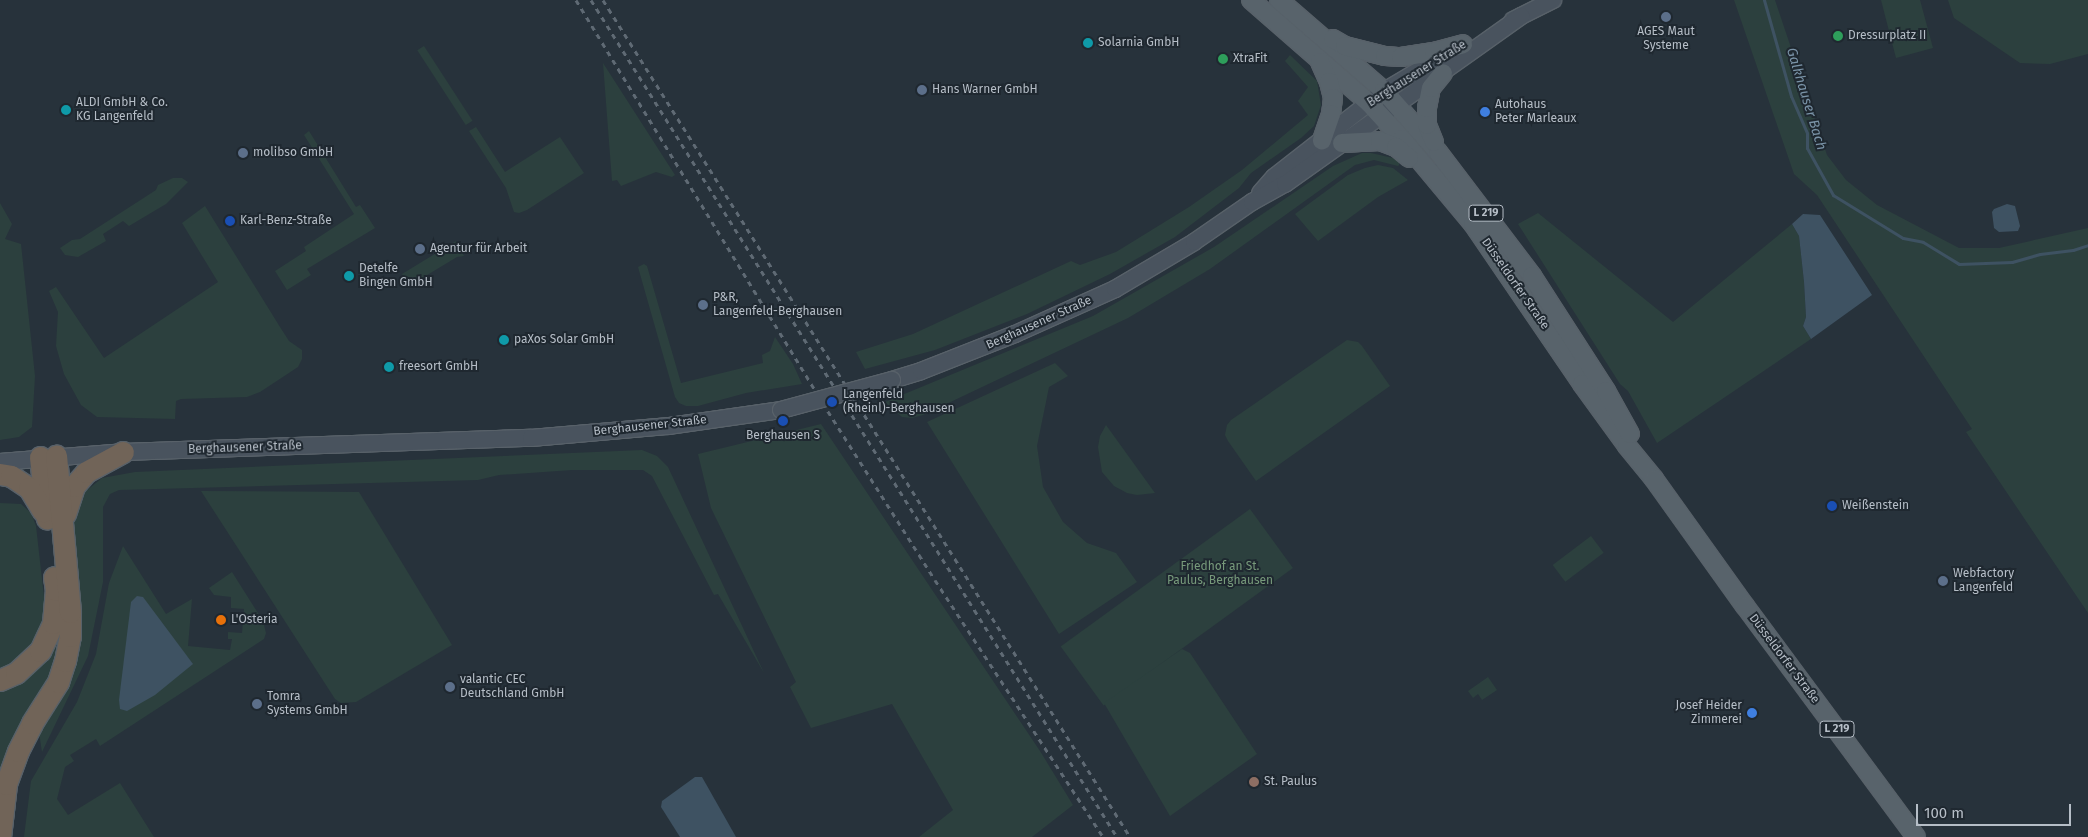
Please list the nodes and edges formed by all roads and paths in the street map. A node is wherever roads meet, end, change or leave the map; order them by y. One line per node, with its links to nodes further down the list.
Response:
1 (1251, 0): 7 (main road, Düsseldorfer Straße / L 219)
2 (1279, 0): 5 (main road, Düsseldorfer Straße / L 219)
3 (1553, 0): 4 (main road, Berghausener Straße)
4 (1521, 16): 6 (main road, Berghausener Straße); 8 (main road, Berghausener Straße)
5 (1305, 22): 6 (main road); 9 (main road, Düsseldorfer Straße / L 219)
6 (1463, 44): 9 (main road, Berghausener Straße)
7 (1318, 57): 10 (main road, Düsseldorfer Straße / L 219); 13 (main road, L 219)
8 (1443, 73): 11 (main road, Berghausener Straße); 15 (main road, L 219)
9 (1384, 91): 10 (main road, Berghausener Straße); 11 (main road, Düsseldorfer Straße / L 219)
10 (1368, 103): 12 (main road, Düsseldorfer Straße / L 219); 13 (main road, Berghausener Straße)
11 (1398, 106): 12 (main road, Berghausener Straße); 15 (main road, Düsseldorfer Straße / L 219)
12 (1382, 117): 14 (main road, Berghausener Straße); 16 (main road, Düsseldorfer Straße / L 219)
13 (1322, 140): 17 (main road, Berghausener Straße)
14 (1342, 143): 16 (main road, L 219); 17 (main road, Berghausener Straße)
15 (1438, 152): 22 (main road, Düsseldorfer Straße / L 219)
16 (1438, 182): 22 (main road, Düsseldorfer Straße / L 219)
17 (1252, 202): 18 (main road, Berghausener Straße, bridge)
18 (123, 452): 19 (main road, Berghausener Straße); 23 (highway)
19 (48, 457): 20 (main road, Berghausener Straße); 23 (highway)
20 (0, 462)
21 (0, 474): 23 (highway)
22 (1654, 479): 26 (main road, Düsseldorfer Straße / L 219)
23 (54, 520): 24 (highway); 25 (highway)
24 (0, 680)
25 (0, 837)
26 (1916, 837)

